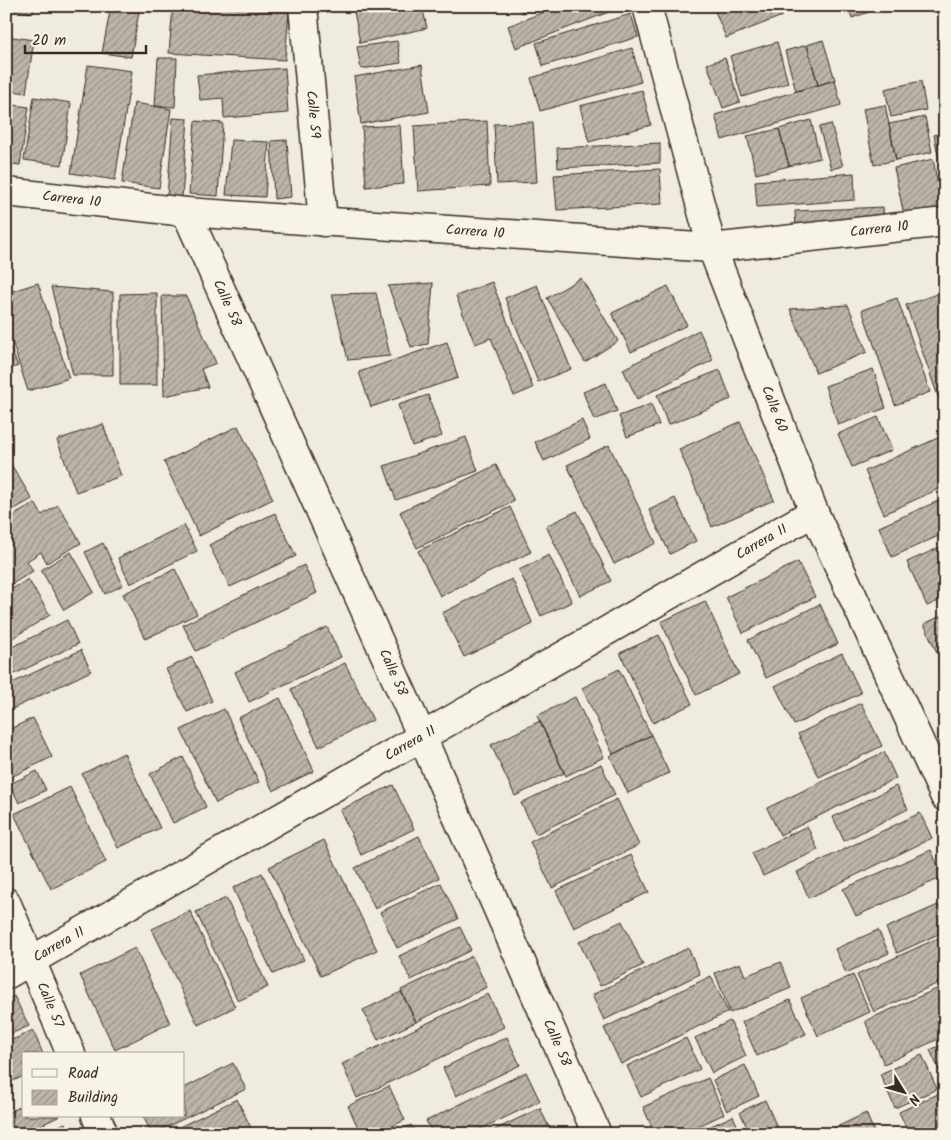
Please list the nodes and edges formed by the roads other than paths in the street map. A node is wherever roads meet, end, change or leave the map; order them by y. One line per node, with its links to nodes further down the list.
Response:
1 (303, 6): 5 (street, Calle 59)
2 (647, 6): 7 (street, Calle 60)
3 (6, 192): 4 (street, Carrera 10)
4 (186, 212): 5 (street, Carrera 10); 9 (street, Calle 58)
5 (323, 222): 7 (street, Carrera 10)
6 (945, 222): 7 (street, Carrera 10)
7 (712, 248): 8 (street, Calle 60)
8 (814, 512): 9 (street, Carrera 11); 10 (street, Calle 60)
9 (422, 737): 12 (street, Carrera 11); 17 (street, Calle 58)
10 (945, 797)
11 (6, 902): 12 (street, Calle 57)
12 (32, 960): 13 (street, Carrera 11); 14 (street, Calle 57)
13 (6, 975)
14 (70, 1052)
15 (97, 1118): 16 (street)
16 (104, 1134)
17 (597, 1134)

